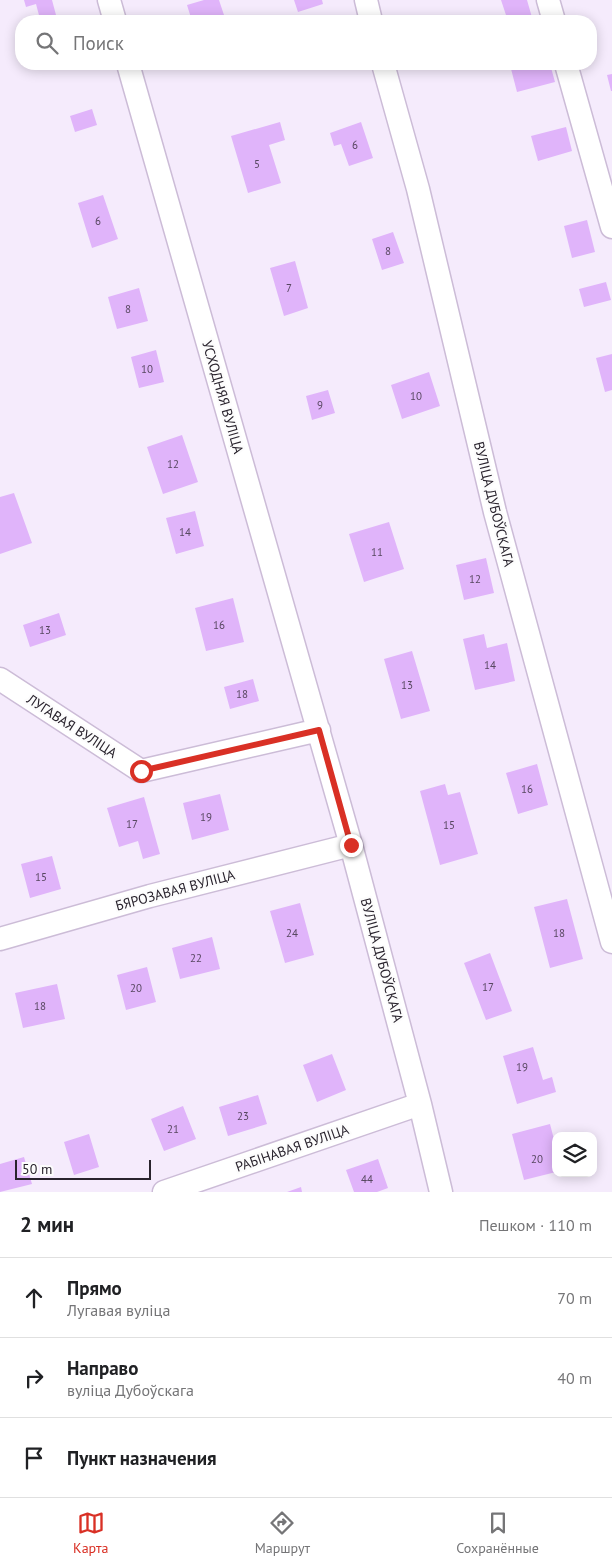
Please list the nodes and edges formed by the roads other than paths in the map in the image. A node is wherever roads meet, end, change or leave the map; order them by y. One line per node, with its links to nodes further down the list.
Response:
1 (109, 0): 4 (street)
2 (366, 0): 5 (street)
3 (548, 0): 6 (street)
4 (113, 15)
5 (370, 15)
6 (552, 15)
7 (130, 70): 12 (street, УСХОДНЯЯ ВУЛІЦА)
8 (385, 70): 15 (street, ВУЛІЦА ДУБОЎСКАГА)
9 (568, 70): 10 (street)
10 (612, 227)
11 (0, 679): 12 (street, ЛУГАВАЯ ВУЛІЦА)
12 (319, 730): 13 (street, ВУЛІЦА ДУБОЎСКАГА)
13 (351, 845): 14 (street, БЯРОЗАВАЯ ВУЛІЦА); 16 (street, ВУЛІЦА ДУБОЎСКАГА)
14 (0, 939)
15 (612, 942)
16 (420, 1104): 17 (street, РАБІНАВАЯ ВУЛІЦА); 18 (street, ВУЛІЦА ДУБОЎСКАГА)
17 (164, 1192)
18 (441, 1192)

